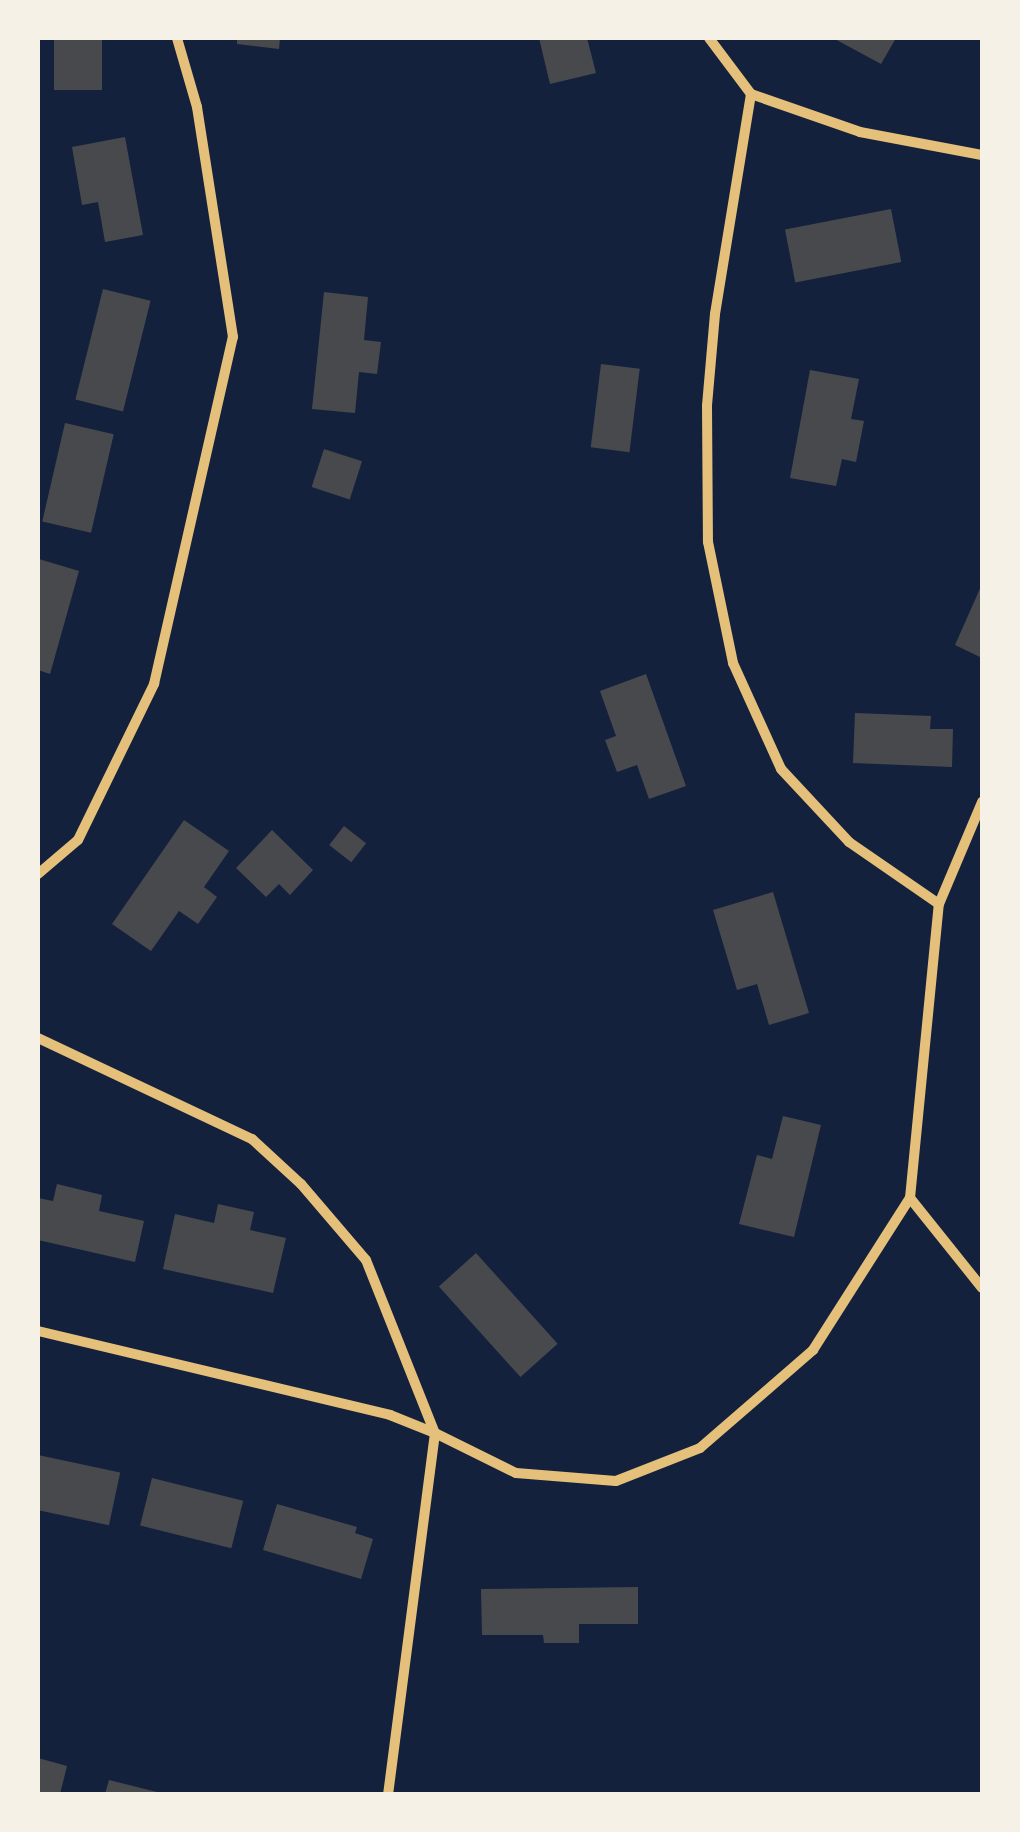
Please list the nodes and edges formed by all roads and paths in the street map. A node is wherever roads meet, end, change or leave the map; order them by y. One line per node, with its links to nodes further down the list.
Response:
1 (176, 38): 6 (street)
2 (708, 38): 3 (street)
3 (751, 94): 4 (street); 7 (street)
4 (982, 156)
5 (982, 802): 7 (street)
6 (38, 874)
7 (939, 904): 9 (street)
8 (38, 1038): 12 (street)
9 (910, 1198): 10 (street); 12 (street)
10 (982, 1288)
11 (38, 1331): 12 (street)
12 (435, 1433): 13 (street)
13 (388, 1794)

